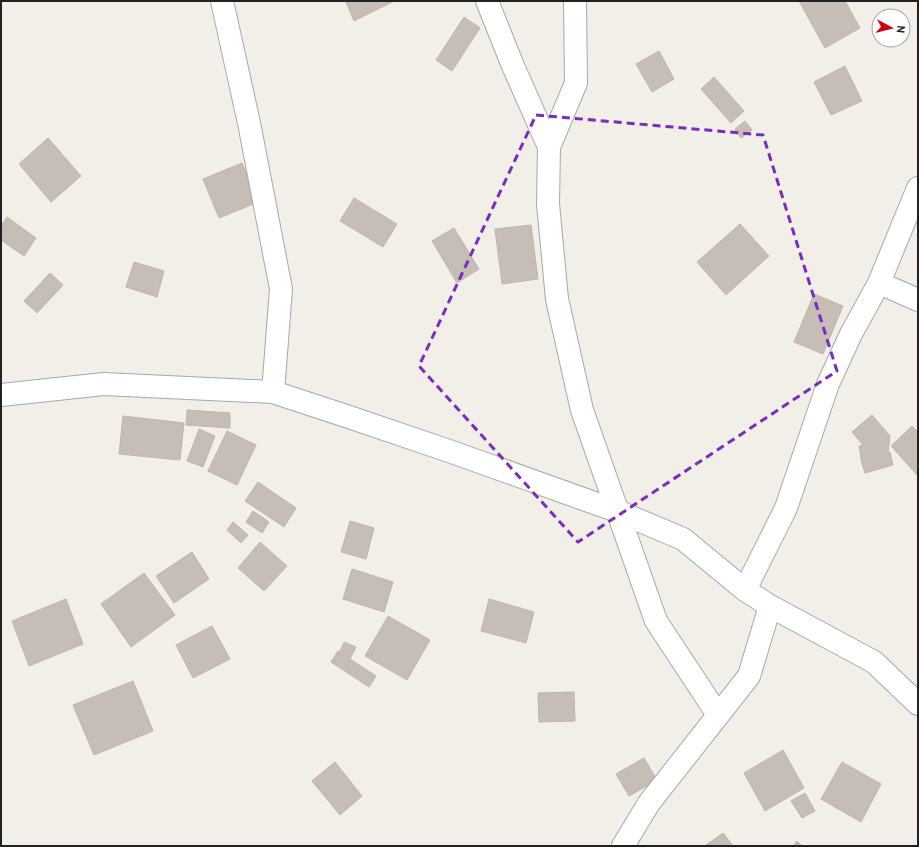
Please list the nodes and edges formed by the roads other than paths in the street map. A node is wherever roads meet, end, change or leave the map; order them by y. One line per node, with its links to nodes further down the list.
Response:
1 (222, 1): 8 (street)
2 (487, 1): 4 (street)
3 (575, 1): 4 (street)
4 (549, 147): 10 (street)
5 (918, 188): 6 (street)
6 (879, 283): 7 (street); 11 (street)
7 (918, 300)
8 (273, 392): 9 (street); 10 (street)
9 (1, 395)
10 (617, 511): 11 (street); 14 (street)
11 (745, 590): 12 (street)
12 (770, 606): 13 (street); 14 (street)
13 (918, 704)
14 (718, 715): 15 (street)
15 (623, 846)

